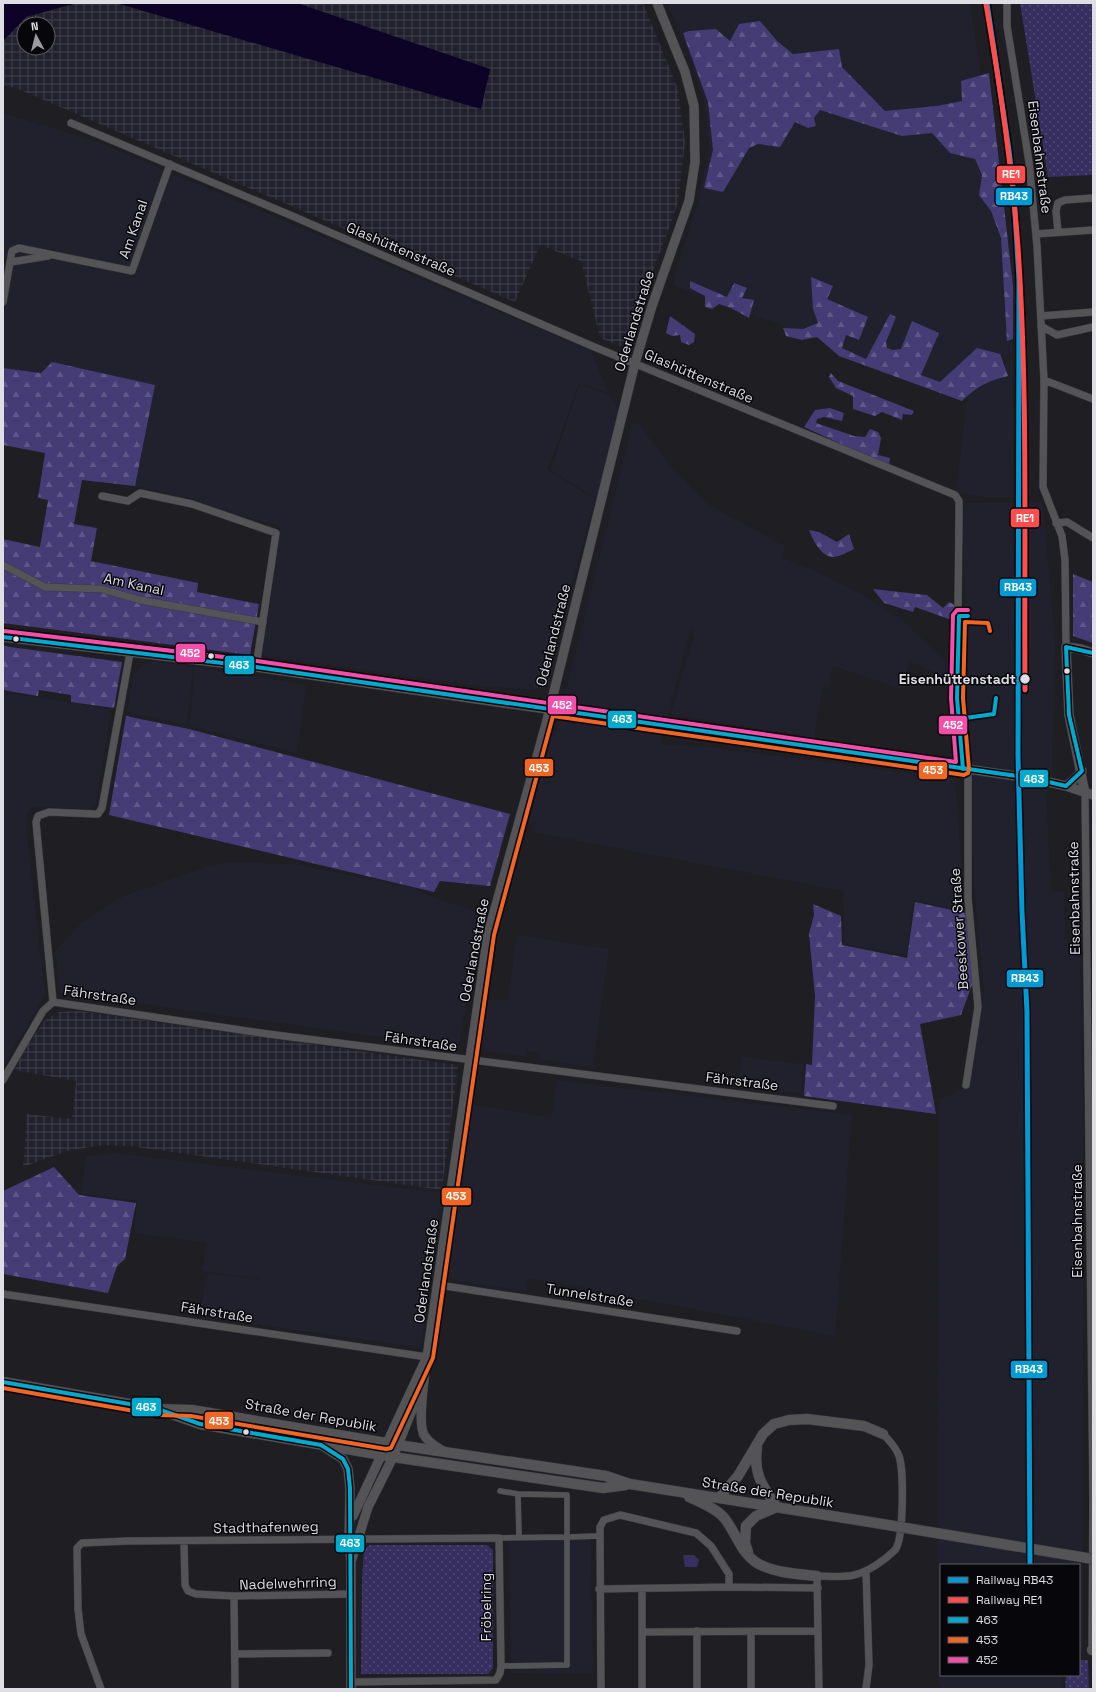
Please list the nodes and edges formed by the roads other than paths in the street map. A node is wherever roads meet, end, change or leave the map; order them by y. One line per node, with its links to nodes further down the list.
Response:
1 (656, 3): 16 (street, Oderlandstraße)
2 (1007, 3): 8 (street, Eisenbahnstraße)
3 (71, 123): 4 (street, Glashüttenstraße)
4 (170, 164): 9 (street, Am Kanal); 16 (street, Glashüttenstraße)
5 (1093, 198): 7 (street)
6 (1093, 230): 7 (street)
7 (1058, 232): 8 (street)
8 (1036, 234): 13 (street, Eisenbahnstraße)
9 (52, 255): 10 (street, Am Kanal); 10 (street, Am Kanal)
10 (10, 262): 11 (street, Am Kanal)
11 (3, 302)
12 (1093, 312): 13 (street)
13 (1041, 316): 14 (street, Eisenbahnstraße)
14 (1041, 326): 15 (street); 17 (street, Eisenbahnstraße)
15 (1093, 327)
16 (634, 363): 29 (street, Oderlandstraße); 30 (street, Glashüttenstraße)
17 (1044, 380): 18 (street); 20 (street, Eisenbahnstraße)
18 (1093, 398)
19 (102, 496): 23 (street)
20 (1056, 523): 21 (street); 25 (street, Eisenbahnstraße)
21 (1093, 538)
22 (3, 565): 23 (street, Am Kanal)
23 (263, 622): 28 (street)
24 (3, 637): 26 (street)
25 (1066, 647): 27 (street); 31 (street)
26 (130, 653): 28 (street); 35 (street, Fährstraße)
27 (1093, 653)
28 (256, 667): 29 (street)
29 (549, 710): 30 (street); 36 (street, Oderlandstraße)
30 (965, 769): 32 (street); 38 (street, Beeskower Straße)
31 (1082, 771): 32 (street); 33 (street)
32 (1066, 786): 33 (street)
33 (1089, 794): 34 (street, Eisenbahnstraße)
34 (1090, 941): 43 (street, Eisenbahnstraße)
35 (53, 1002): 36 (street, Fährstraße); 37 (street, Fährstraße)
36 (470, 1060): 39 (street, Fährstraße); 40 (street, Oderlandstraße)
37 (3, 1080)
38 (966, 1085)
39 (833, 1106)
40 (439, 1285): 42 (street, Tunnelstraße); 44 (street, Oderlandstraße)
41 (3, 1294): 44 (street, Fährstraße)
42 (737, 1331)
43 (1092, 1353): 61 (street, Eisenbahnstraße)
44 (427, 1357): 45 (street, Oderlandstraße); 49 (street, Oderlandstraße)
45 (425, 1378): 52 (street, Oderlandstraße); 53 (street, Oderlandstraße)
46 (3, 1382): 47 (main road, Straße der Republik)
47 (158, 1409): 49 (main road, Straße der Republik); 51 (main road, Straße der Republik)
48 (883, 1434): 50 (main road); 74 (street)
49 (387, 1443): 52 (main road, Straße der Republik); 54 (street, Straße der Republik)
50 (758, 1443): 60 (main road); 62 (main road)
51 (321, 1445): 54 (main road, Straße der Republik); 63 (street)
52 (398, 1445): 53 (main road, Straße der Republik); 55 (street)
53 (443, 1451): 56 (main road, Straße der Republik)
54 (380, 1454): 55 (main road, Straße der Republik); 63 (street)
55 (393, 1457): 56 (main road, Straße der Republik); 69 (street)
56 (630, 1484): 58 (main road, Straße der Republik)
57 (500, 1491): 59 (street)
58 (680, 1492): 60 (main road, Straße der Republik); 71 (main road)
59 (518, 1494): 65 (street); 66 (street)
60 (719, 1498): 62 (main road, Straße der Republik)
61 (1093, 1498): 86 (street, Eisenbahnstraße)
62 (778, 1508): 71 (main road); 72 (main road, Straße der Republik, bridge)
63 (349, 1527): 68 (street)
64 (600, 1536): 66 (street); 76 (street); 79 (street)
65 (519, 1537): 66 (street); 67 (street)
66 (567, 1537): 89 (street)
67 (499, 1538): 69 (street); 89 (street, Fröbelring)
68 (349, 1539): 69 (street); 70 (street, Stadthafenweg); 73 (street)
69 (359, 1539): 73 (street)
70 (184, 1541): 81 (street); 91 (street, Stadthafenweg)
71 (750, 1557): 75 (main road)
72 (1093, 1559)
73 (351, 1562): 80 (street)
74 (866, 1571): 75 (street); 98 (street)
75 (817, 1576): 78 (street)
76 (729, 1587): 77 (street); 78 (street)
77 (642, 1588): 79 (street); 84 (street)
78 (818, 1588): 83 (street)
79 (600, 1589): 93 (street)
80 (351, 1594): 81 (street, Nadelwehrring); 90 (street)
81 (234, 1596): 87 (street, Nadelwehrring)
82 (697, 1631): 84 (street); 85 (street); 95 (street)
83 (818, 1631): 85 (street); 97 (street)
84 (642, 1632): 94 (street)
85 (751, 1632): 96 (street)
86 (1092, 1650)
87 (235, 1654): 88 (street); 92 (street, Nadelwehrring)
88 (328, 1654)
89 (501, 1666): 90 (street)
90 (350, 1686)
91 (101, 1689)
92 (235, 1689)
93 (601, 1689)
94 (642, 1689)
95 (697, 1689)
96 (751, 1689)
97 (819, 1689)
98 (866, 1689)

